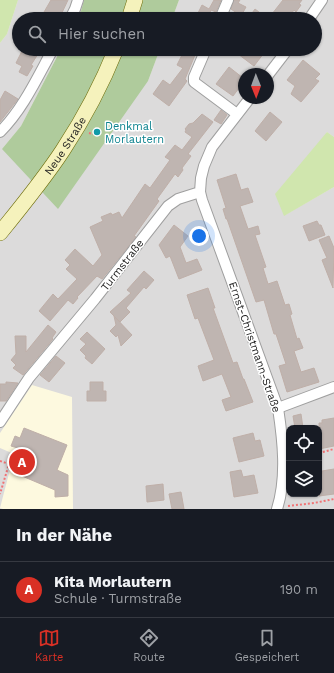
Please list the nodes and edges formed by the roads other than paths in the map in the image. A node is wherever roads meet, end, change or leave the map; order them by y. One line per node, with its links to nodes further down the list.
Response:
1 (78, 0): 5 (street)
2 (135, 0): 6 (main road)
3 (228, 0): 7 (street)
4 (322, 0): 8 (street)
5 (74, 12)
6 (131, 12)
7 (223, 12)
8 (314, 12)
9 (49, 56): 16 (street)
10 (113, 56): 18 (main road, Neue Straße)
11 (203, 56): 15 (street)
12 (283, 56): 13 (street)
13 (273, 68)
14 (245, 104): 15 (street)
15 (237, 114): 17 (street)
16 (0, 132)
17 (200, 192): 20 (street, Ernst-Christmann-Straße); 21 (street, Turmstraße)
18 (0, 233)
19 (334, 387): 20 (street)
20 (278, 408): 22 (street, Ernst-Christmann-Straße)
21 (0, 422)
22 (277, 508)

